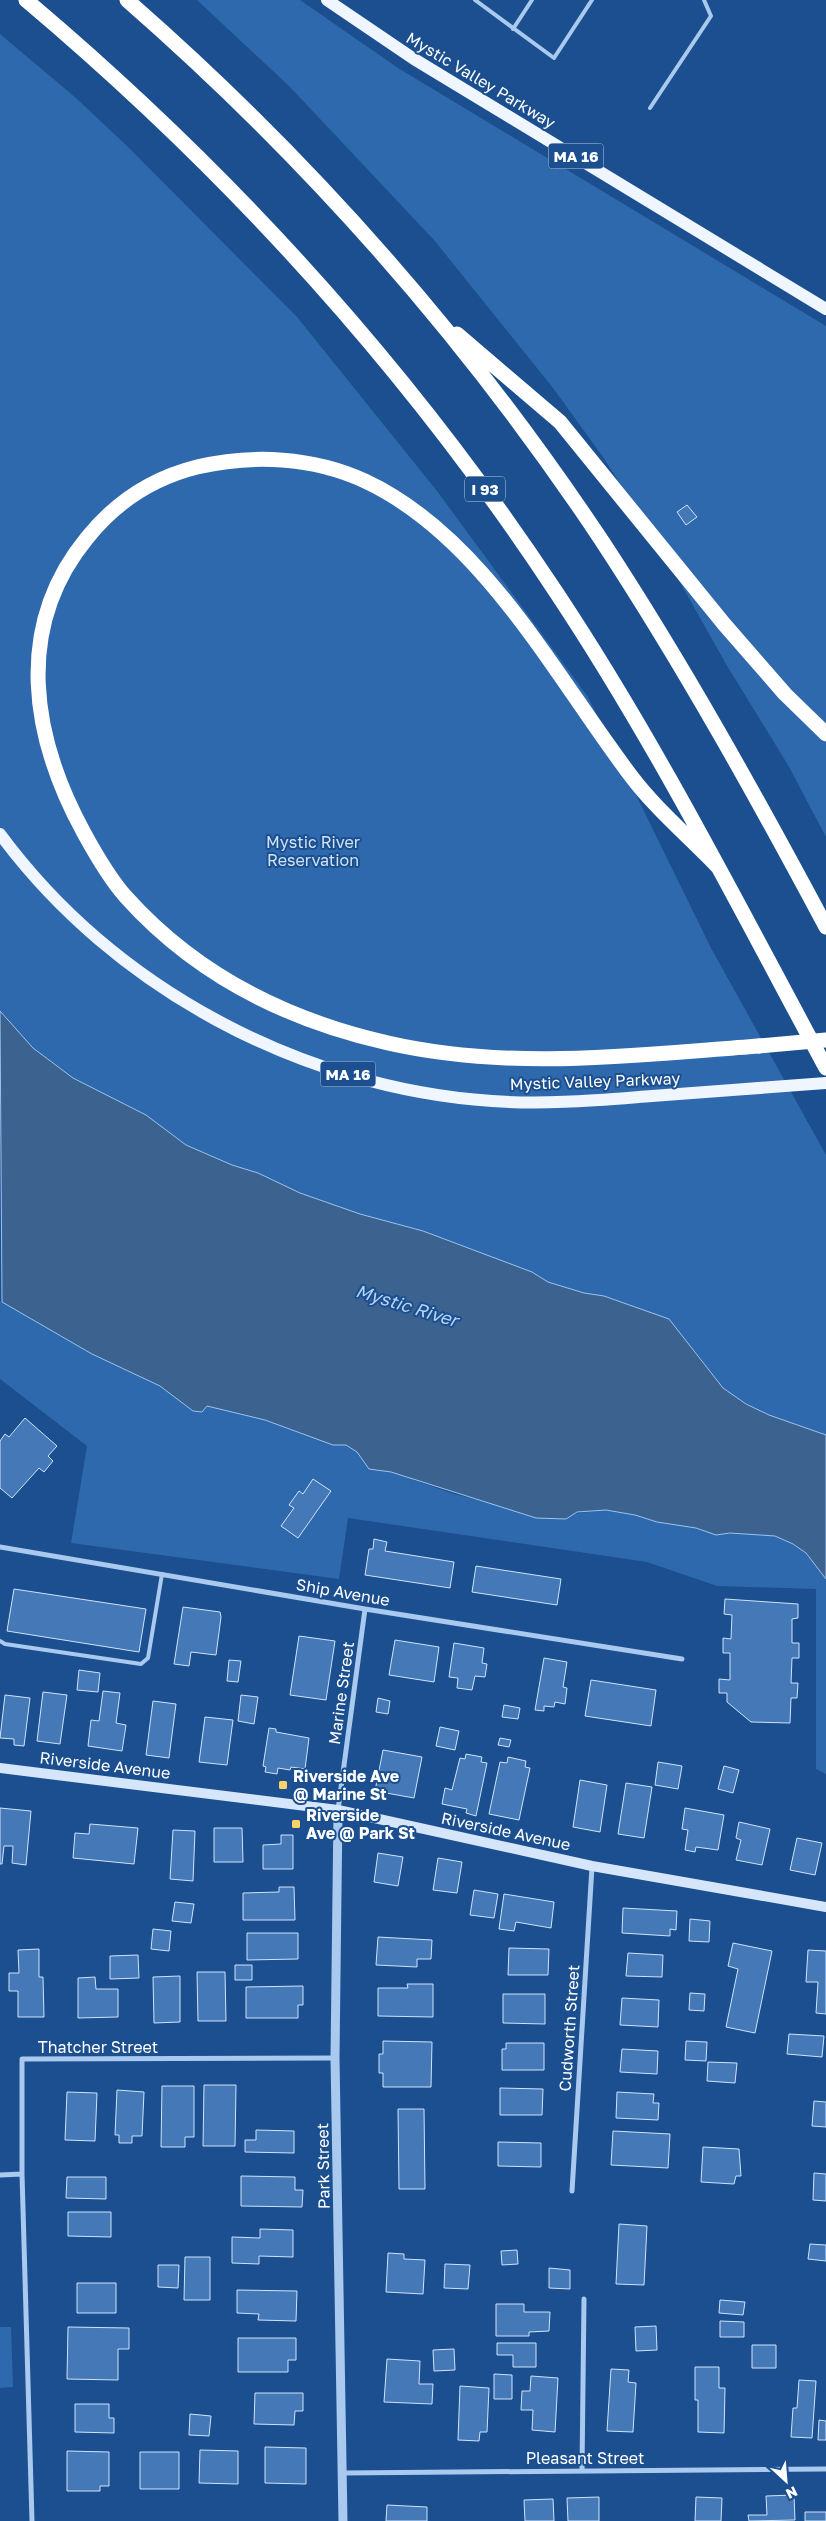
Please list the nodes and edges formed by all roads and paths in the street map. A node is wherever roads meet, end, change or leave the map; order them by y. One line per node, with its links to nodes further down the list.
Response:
1 (26, 0): 14 (highway, I 93)
2 (127, 0): 11 (highway)
3 (327, 0): 10 (main road, Mystic Valley Parkway / MA 16)
4 (475, 0): 8 (lane)
5 (532, 0): 8 (lane)
6 (592, 0): 8 (lane)
7 (704, 0): 9 (lane)
8 (513, 29)
9 (650, 108)
10 (826, 309)
11 (429, 310): 12 (highway); 15 (highway)
12 (826, 734)
13 (0, 834): 18 (main road, Mystic Valley Parkway / MA 16)
14 (717, 866): 16 (highway, bridge); 17 (highway, I 93)
15 (826, 927)
16 (826, 1040)
17 (826, 1068)
18 (826, 1083)
19 (0, 1547): 20 (street, Ship Avenue)
20 (162, 1574): 21 (street, Ship Avenue); 22 (lane)
21 (365, 1609): 23 (street, Ship Avenue); 25 (street, Marine Street)
22 (0, 1642)
23 (682, 1659)
24 (0, 1768): 25 (main road, Riverside Avenue)
25 (338, 1810): 26 (main road, Riverside Avenue); 28 (street, Park Street)
26 (592, 1866): 27 (main road, Riverside Avenue); 31 (street, Cudworth Street)
27 (826, 1907)
28 (336, 2058): 29 (street, Thatcher Street); 35 (street, Park Street)
29 (22, 2174): 30 (street); 36 (street, Thatcher Street)
30 (0, 2175)
31 (572, 2191)
32 (584, 2299): 34 (street)
33 (826, 2469): 34 (street, Pleasant Street)
34 (582, 2470): 35 (street, Pleasant Street)
35 (344, 2473): 37 (street, Park Street)
36 (32, 2521)
37 (343, 2521)

